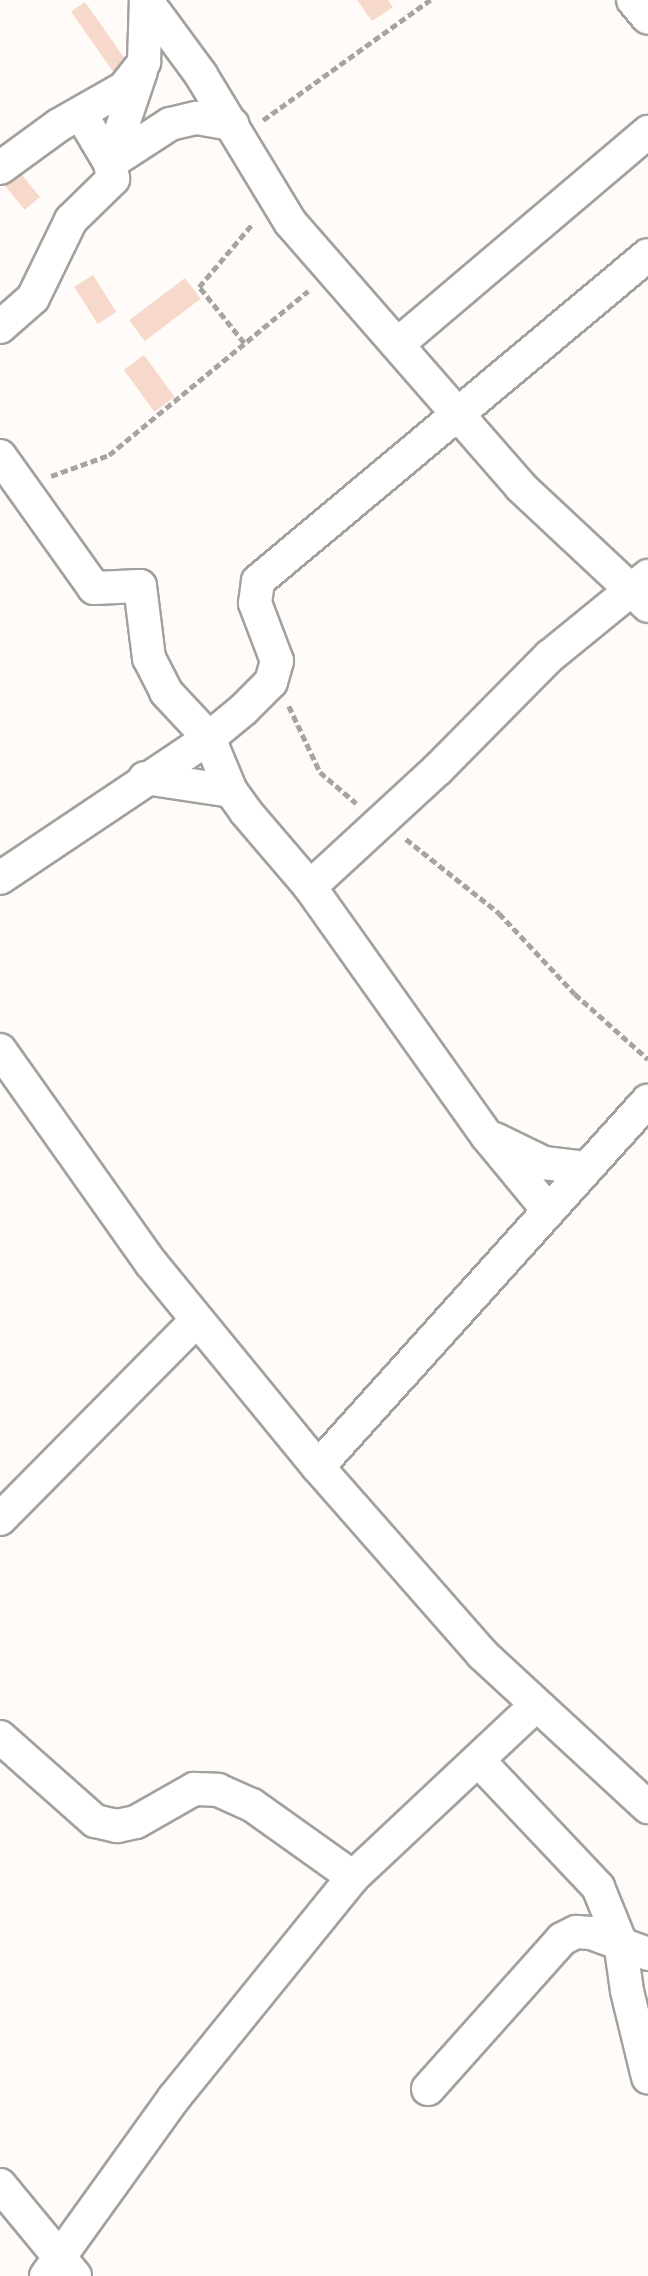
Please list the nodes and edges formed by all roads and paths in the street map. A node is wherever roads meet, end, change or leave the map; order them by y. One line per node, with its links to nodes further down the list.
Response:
1 (146, 0): 4 (street); 6 (street)
2 (633, 0): 3 (street)
3 (648, 18)
4 (144, 62): 5 (street); 8 (street)
5 (82, 116): 8 (street); 9 (street)
6 (232, 124): 8 (street); 11 (street)
7 (648, 132): 13 (street)
8 (110, 163): 12 (street)
9 (0, 168)
10 (648, 255): 14 (street)
11 (333, 272): 13 (street); 16 (path)
12 (0, 327)
13 (398, 344): 14 (street)
14 (455, 413): 17 (street); 18 (street)
15 (0, 456): 16 (street)
16 (28, 494): 19 (street)
17 (642, 591): 22 (street)
18 (271, 682): 19 (street); 22 (path)
19 (209, 738): 20 (street); 21 (street)
20 (145, 778): 21 (street); 23 (street)
21 (231, 791): 24 (street)
22 (382, 821): 24 (street); 26 (path)
23 (0, 878)
24 (310, 887): 29 (street)
25 (0, 1050): 27 (street)
26 (648, 1059)
27 (9, 1083): 32 (street)
28 (648, 1101): 30 (street)
29 (487, 1136): 30 (street); 31 (street)
30 (586, 1168): 31 (street)
31 (548, 1210): 33 (street)
32 (197, 1320): 33 (street); 34 (street)
33 (318, 1467): 35 (street)
34 (0, 1519)
35 (536, 1705): 37 (street); 38 (street)
36 (0, 1737): 39 (street)
37 (478, 1760): 39 (street); 40 (street)
38 (648, 1807)
39 (353, 1877): 45 (street)
40 (620, 1941): 41 (street); 42 (street); 43 (street)
41 (648, 1954)
42 (648, 2077)
43 (428, 2089)
44 (0, 2185): 45 (street)
45 (60, 2269)

